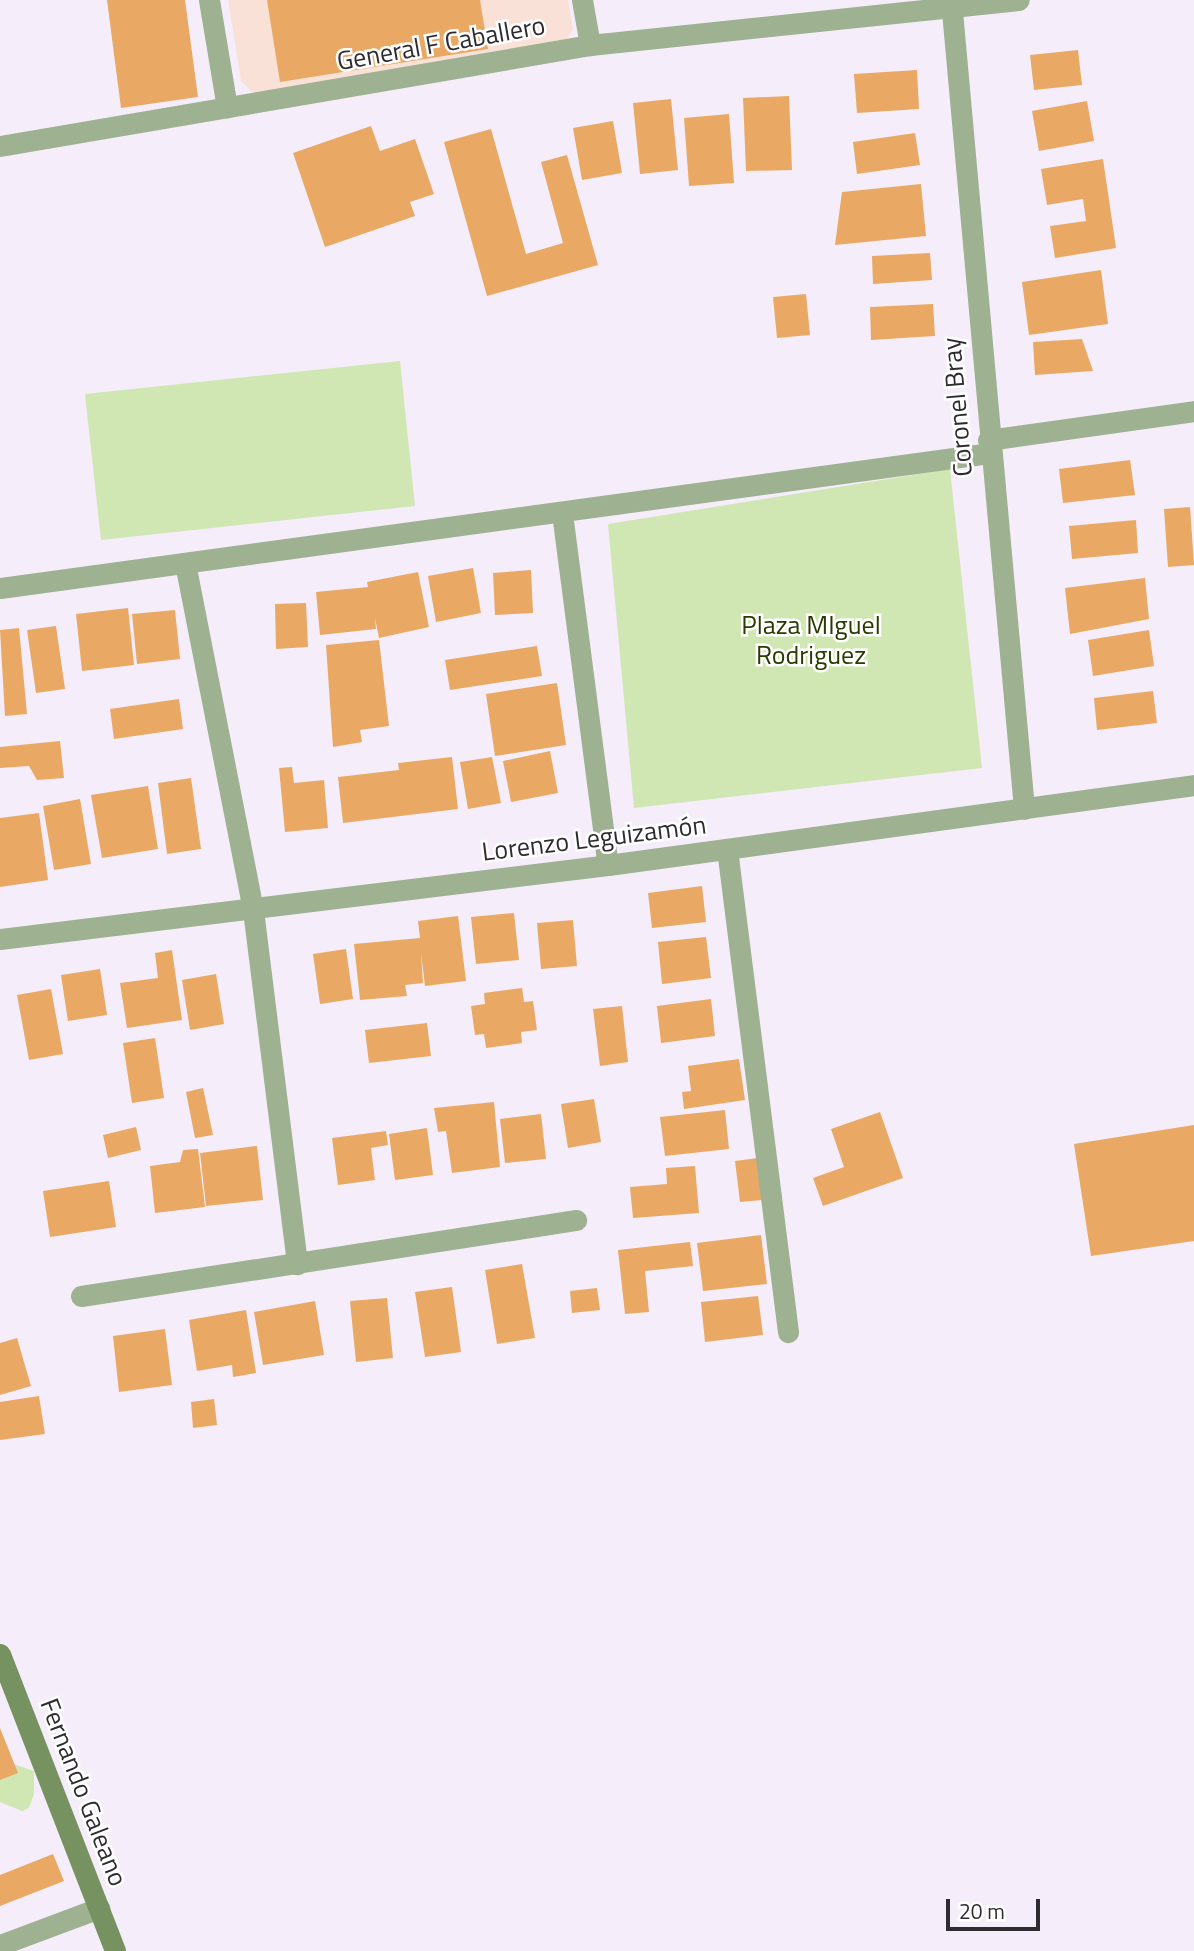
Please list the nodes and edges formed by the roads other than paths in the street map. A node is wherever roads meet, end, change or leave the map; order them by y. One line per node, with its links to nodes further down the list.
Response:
1 (209, 0): 6 (street)
2 (582, 0): 5 (street)
3 (1019, 0): 4 (street, General F Caballero)
4 (952, 4): 5 (street, General F Caballero); 9 (street, Coronel Bray)
5 (590, 46): 6 (street, General F Caballero)
6 (227, 108): 7 (street, General F Caballero)
7 (0, 146)
8 (1194, 411): 9 (street)
9 (988, 446): 10 (street); 14 (street, Coronel Bray)
10 (562, 513): 11 (street); 16 (street)
11 (185, 564): 12 (street); 17 (street)
12 (0, 588)
13 (1194, 785): 14 (street, Lorenzo Leguizamón)
14 (1024, 809): 15 (street, Lorenzo Leguizamón)
15 (727, 849): 16 (street, Lorenzo Leguizamón); 22 (street)
16 (608, 865): 17 (street, Lorenzo Leguizamón)
17 (253, 910): 18 (street, Lorenzo Leguizamón); 20 (street)
18 (0, 939)
19 (576, 1220): 20 (street)
20 (297, 1264): 21 (street)
21 (81, 1296)
22 (788, 1332)
23 (0, 1654): 24 (street, Fernando Galeano)
24 (99, 1908): 25 (street); 26 (street, Fernando Galeano)
25 (0, 1945)
26 (115, 1951)

